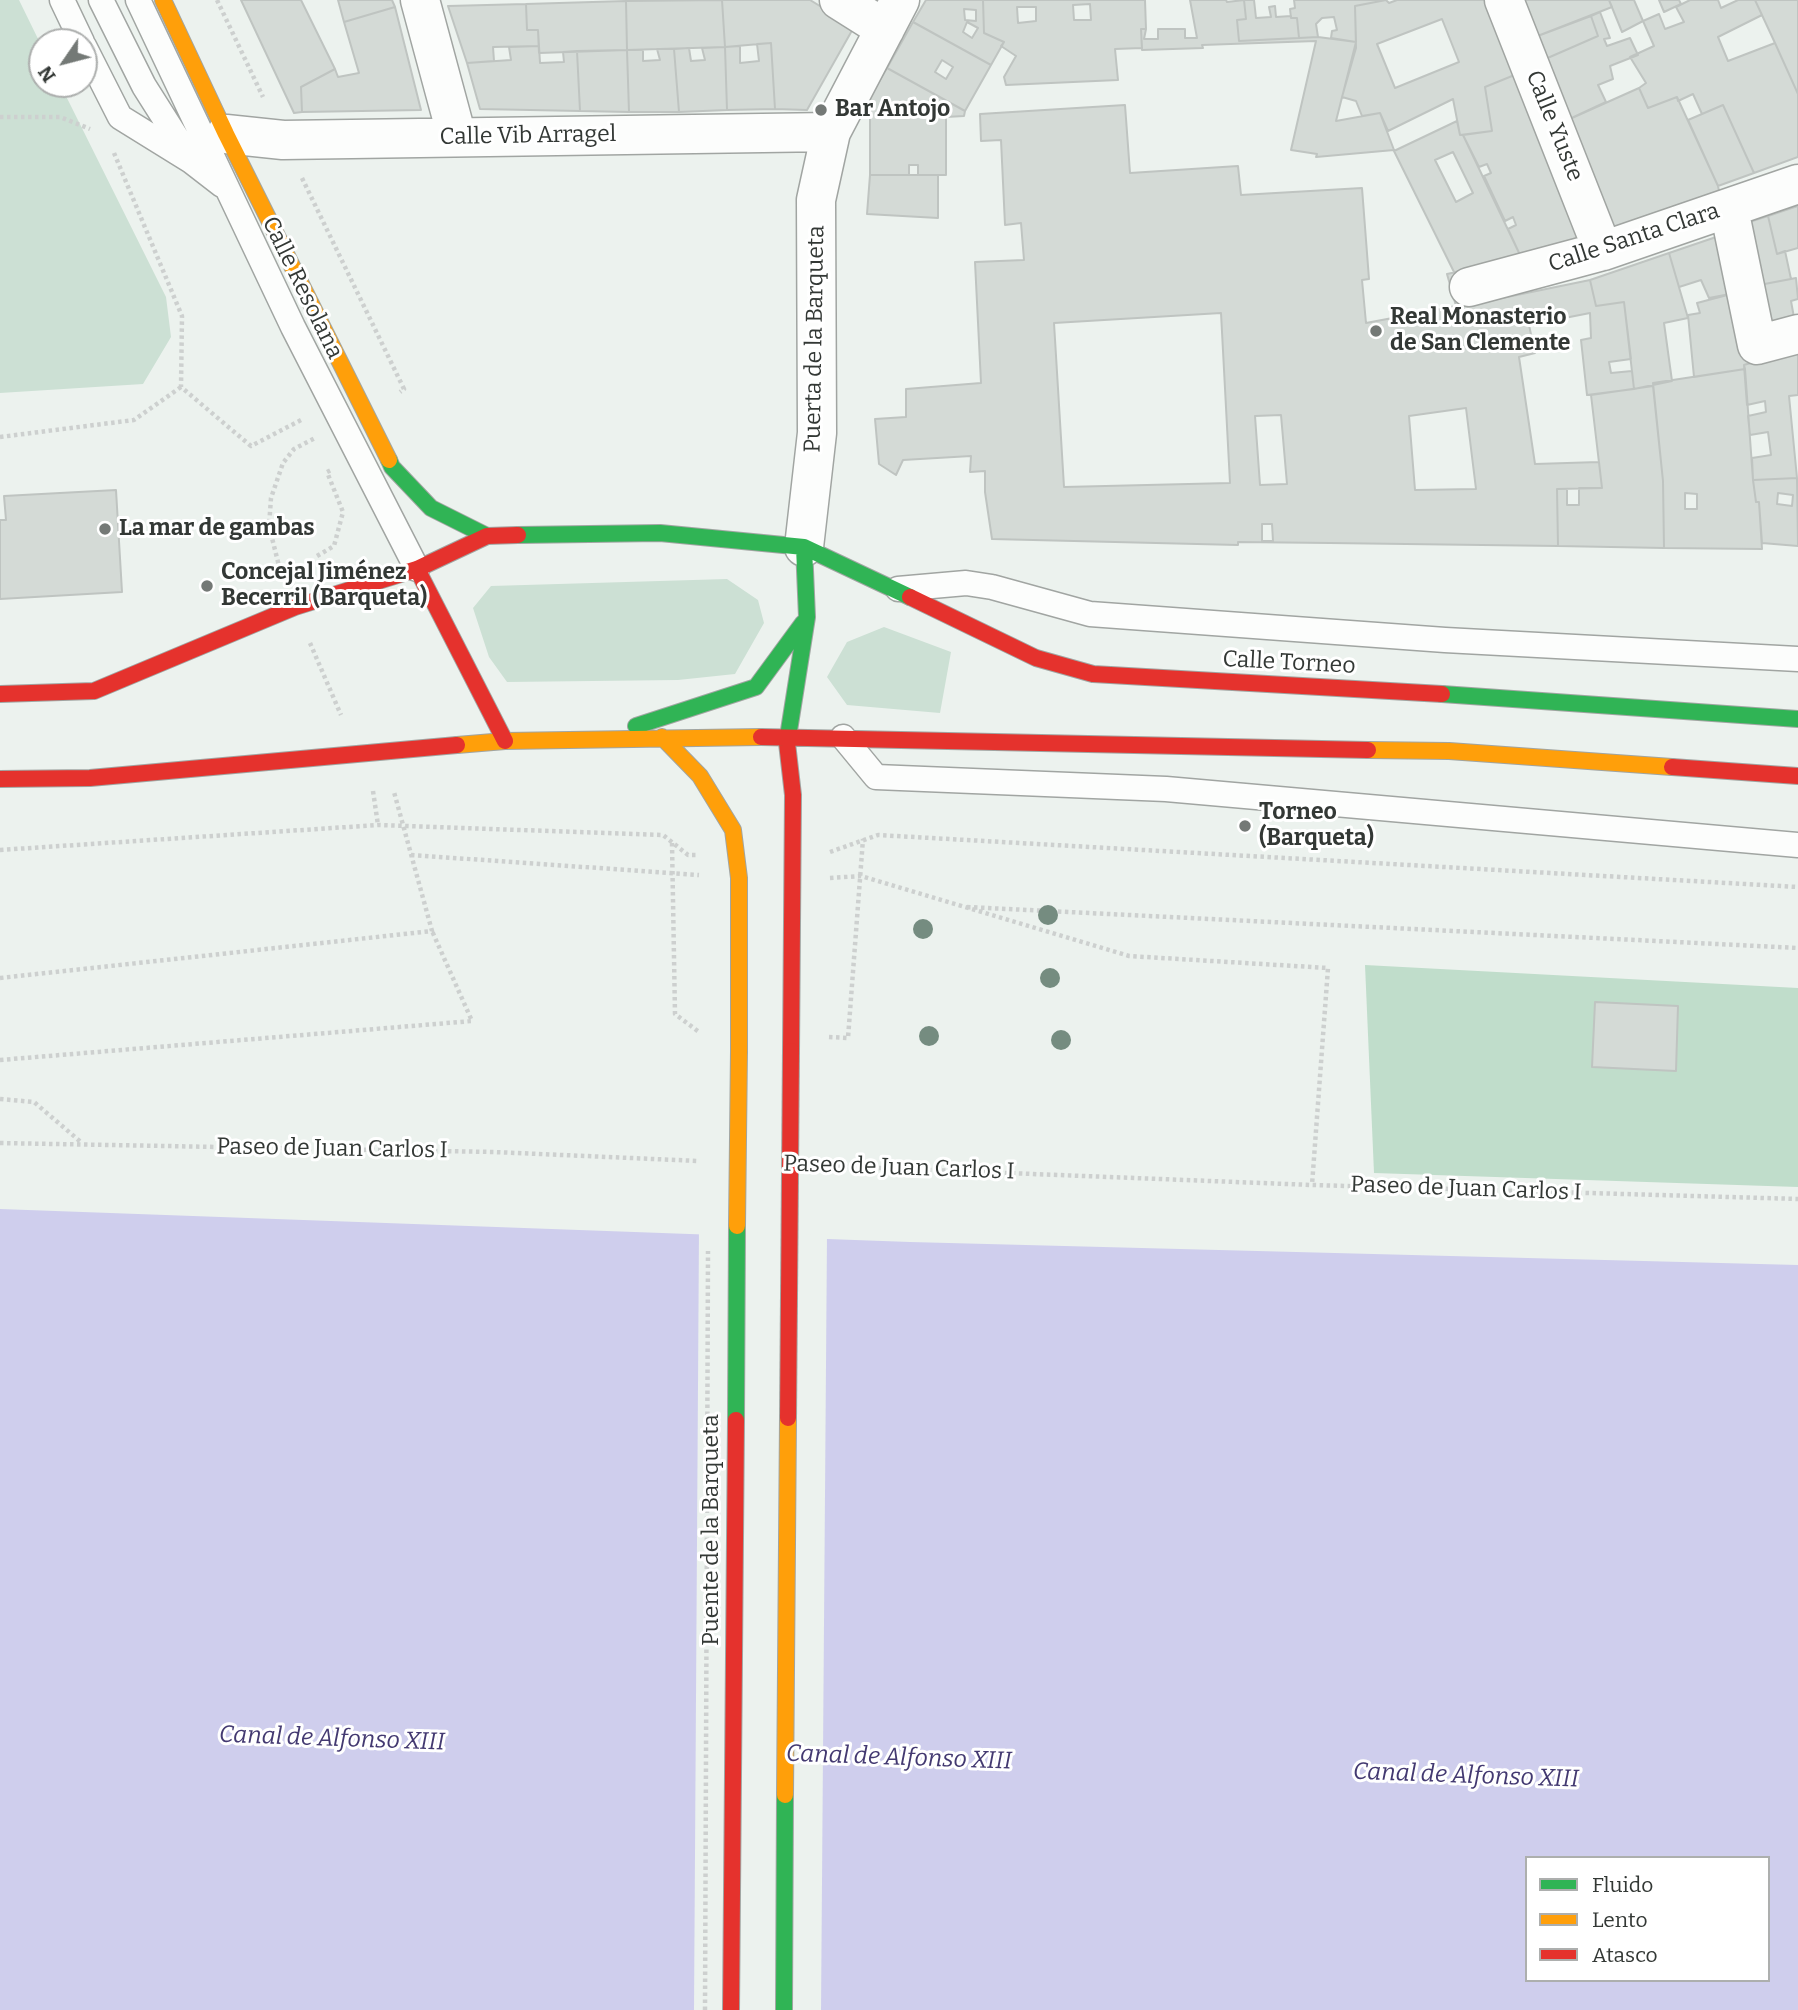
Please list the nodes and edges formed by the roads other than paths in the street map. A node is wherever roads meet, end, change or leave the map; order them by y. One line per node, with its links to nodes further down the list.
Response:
1 (62, 0): 9 (lane)
2 (101, 0): 14 (lane)
3 (138, 0): 16 (lane, Calle Resolana)
4 (163, 0): 12 (main road, Calle Resolana)
5 (420, 0): 13 (street)
6 (839, 0): 8 (street)
7 (1504, 0): 18 (street, Calle Yuste)
8 (892, 14): 11 (street, Puerta de la Barqueta)
9 (75, 28)
10 (98, 74): 14 (lane)
11 (831, 132): 13 (street, Calle Vib Arragel); 22 (street, Puerta de la Barqueta)
12 (226, 134): 13 (street, Calle Vib Arragel); 21 (main road, Calle Resolana)
13 (457, 137)
14 (191, 160): 16 (lane)
15 (1798, 184): 17 (street, Calle Santa Clara)
16 (228, 189): 23 (lane, Calle Resolana)
17 (1729, 209): 18 (street, Calle Santa Clara); 20 (street)
18 (1603, 251): 19 (street, Calle Santa Clara)
19 (1469, 288)
20 (1798, 334)
21 (487, 536): 22 (main road); 23 (main road)
22 (804, 547): 24 (main road, Calle Torneo); 25 (main road)
23 (417, 569): 27 (main road); 32 (main road)
24 (890, 590): 26 (lane); 28 (main road, Calle Torneo)
25 (807, 617): 30 (main road); 33 (main road)
26 (1798, 659)
27 (0, 694)
28 (1798, 719)
29 (662, 737): 30 (main road); 33 (main road); 40 (main road, Puente de la Barqueta, bridge)
30 (786, 737): 31 (main road); 38 (main road)
31 (842, 737): 34 (main road); 36 (main road); 39 (lane)
32 (505, 741): 33 (main road); 37 (main road)
33 (591, 741)
34 (826, 756)
35 (810, 775): 38 (main road)
36 (1798, 776)
37 (0, 779)
38 (793, 795): 41 (main road, bridge)
39 (1798, 845)
40 (732, 2010)
41 (784, 2010)

